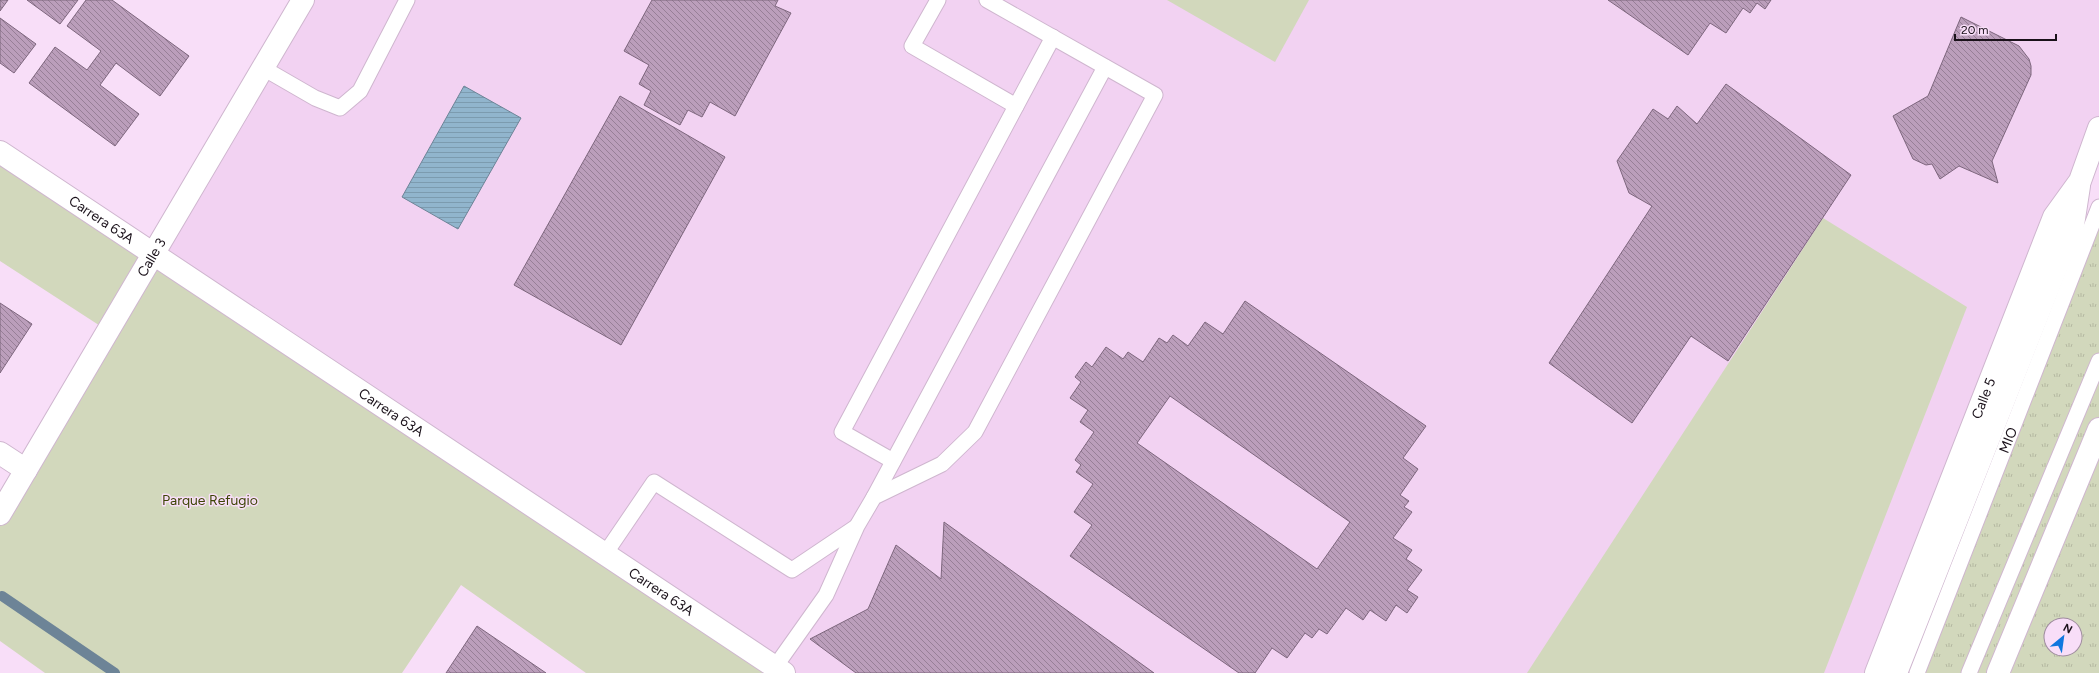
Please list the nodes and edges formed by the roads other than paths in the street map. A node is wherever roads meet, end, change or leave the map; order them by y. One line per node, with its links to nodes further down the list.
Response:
1 (303, 0): 7 (street, Calle 3)
2 (407, 0): 7 (lane)
3 (938, 0): 8 (lane)
4 (986, 0): 5 (lane)
5 (1053, 37): 6 (lane); 8 (lane)
6 (1105, 67): 17 (lane); 19 (lane)
7 (263, 68): 13 (street, Calle 3)
8 (1016, 106): 17 (lane)
9 (2099, 128): 11 (street, Calle 5)
10 (0, 152): 13 (street, Carrera 63A)
11 (2080, 181): 24 (street, Calle 5); 25 (street)
12 (2099, 206): 26 (lane, MIO)
13 (153, 254): 18 (street, Calle 3); 22 (street, Carrera 63A)
14 (2099, 361): 27 (lane)
15 (2099, 429): 28 (street)
16 (0, 453): 18 (street)
17 (893, 461): 19 (lane)
18 (26, 470): 20 (street, Calle 3)
19 (874, 497): 21 (lane)
20 (0, 514)
21 (856, 526): 22 (lane); 23 (lane)
22 (605, 554): 23 (street, Carrera 63A)
23 (779, 670)
24 (1876, 673)
25 (1896, 673)
26 (1917, 673)
27 (1969, 673)
28 (1998, 673)

